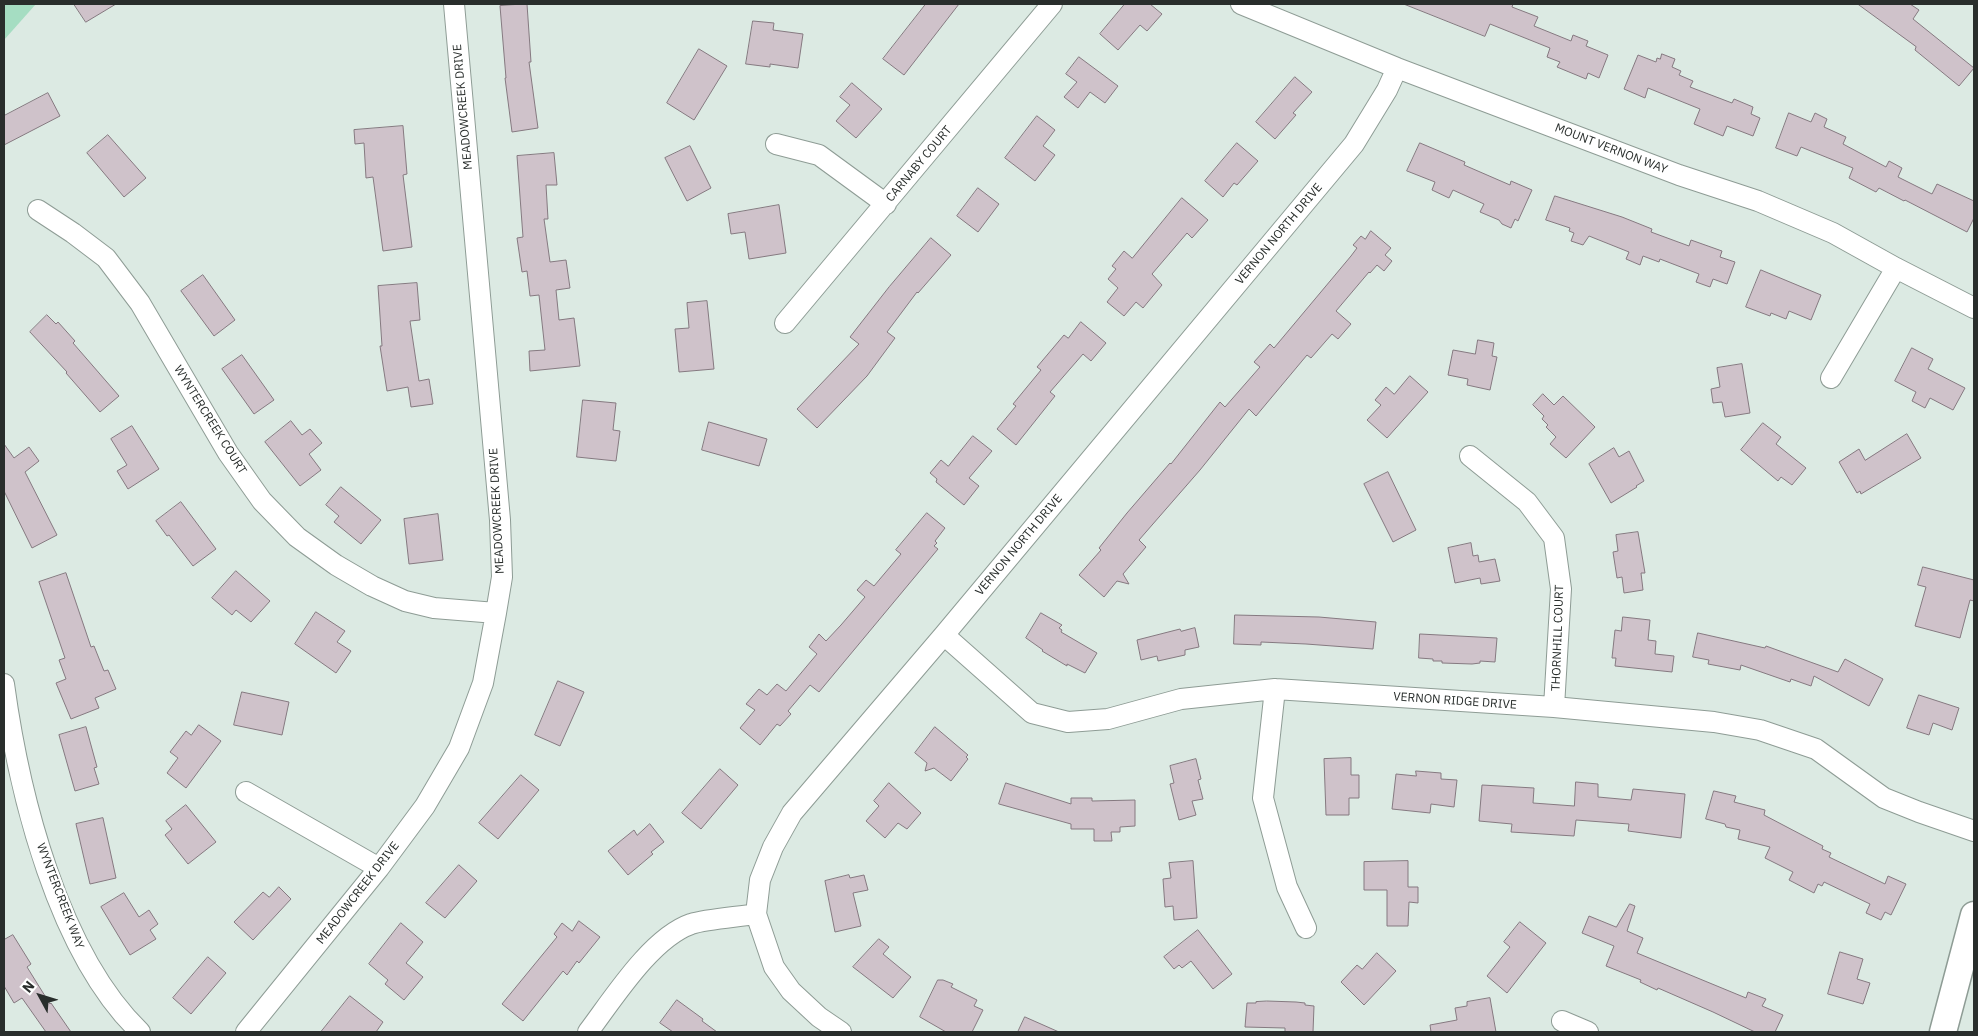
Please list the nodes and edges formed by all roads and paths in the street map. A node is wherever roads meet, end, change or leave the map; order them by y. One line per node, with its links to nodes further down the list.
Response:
1 (454, 4): 13 (street, MEADOWCREEK DRIVE)
2 (1052, 4): 6 (street, CARNABY COURT)
3 (1241, 4): 4 (street, MOUNT VERNON WAY)
4 (1397, 68): 8 (street, MOUNT VERNON WAY); 14 (street, VERNON NORTH DRIVE)
5 (776, 144): 6 (street)
6 (886, 204): 10 (street, CARNABY COURT)
7 (38, 210): 13 (street, WYNTERCREEK COURT)
8 (1896, 268): 9 (street, MOUNT VERNON WAY); 11 (street)
9 (1974, 308)
10 (785, 323)
11 (1831, 378)
12 (1470, 456): 17 (street, THORNHILL COURT)
13 (496, 613): 20 (street, MEADOWCREEK DRIVE)
14 (944, 635): 16 (street, VERNON RIDGE DRIVE); 21 (street, VERNON NORTH DRIVE)
15 (4, 684): 25 (street, WYNTERCREEK WAY)
16 (1275, 689): 17 (street, VERNON RIDGE DRIVE); 23 (street)
17 (1554, 707): 19 (street, VERNON RIDGE DRIVE)
18 (246, 792): 20 (street)
19 (1974, 831)
20 (379, 868): 26 (street, MEADOWCREEK DRIVE)
21 (756, 914): 27 (street); 28 (street, VERNON NORTH DRIVE)
22 (1974, 915): 30 (main road)
23 (1306, 928)
24 (1562, 1022): 29 (street)
25 (140, 1032)
26 (246, 1032)
27 (588, 1032)
28 (841, 1032)
29 (1588, 1032)
30 (1943, 1032)

